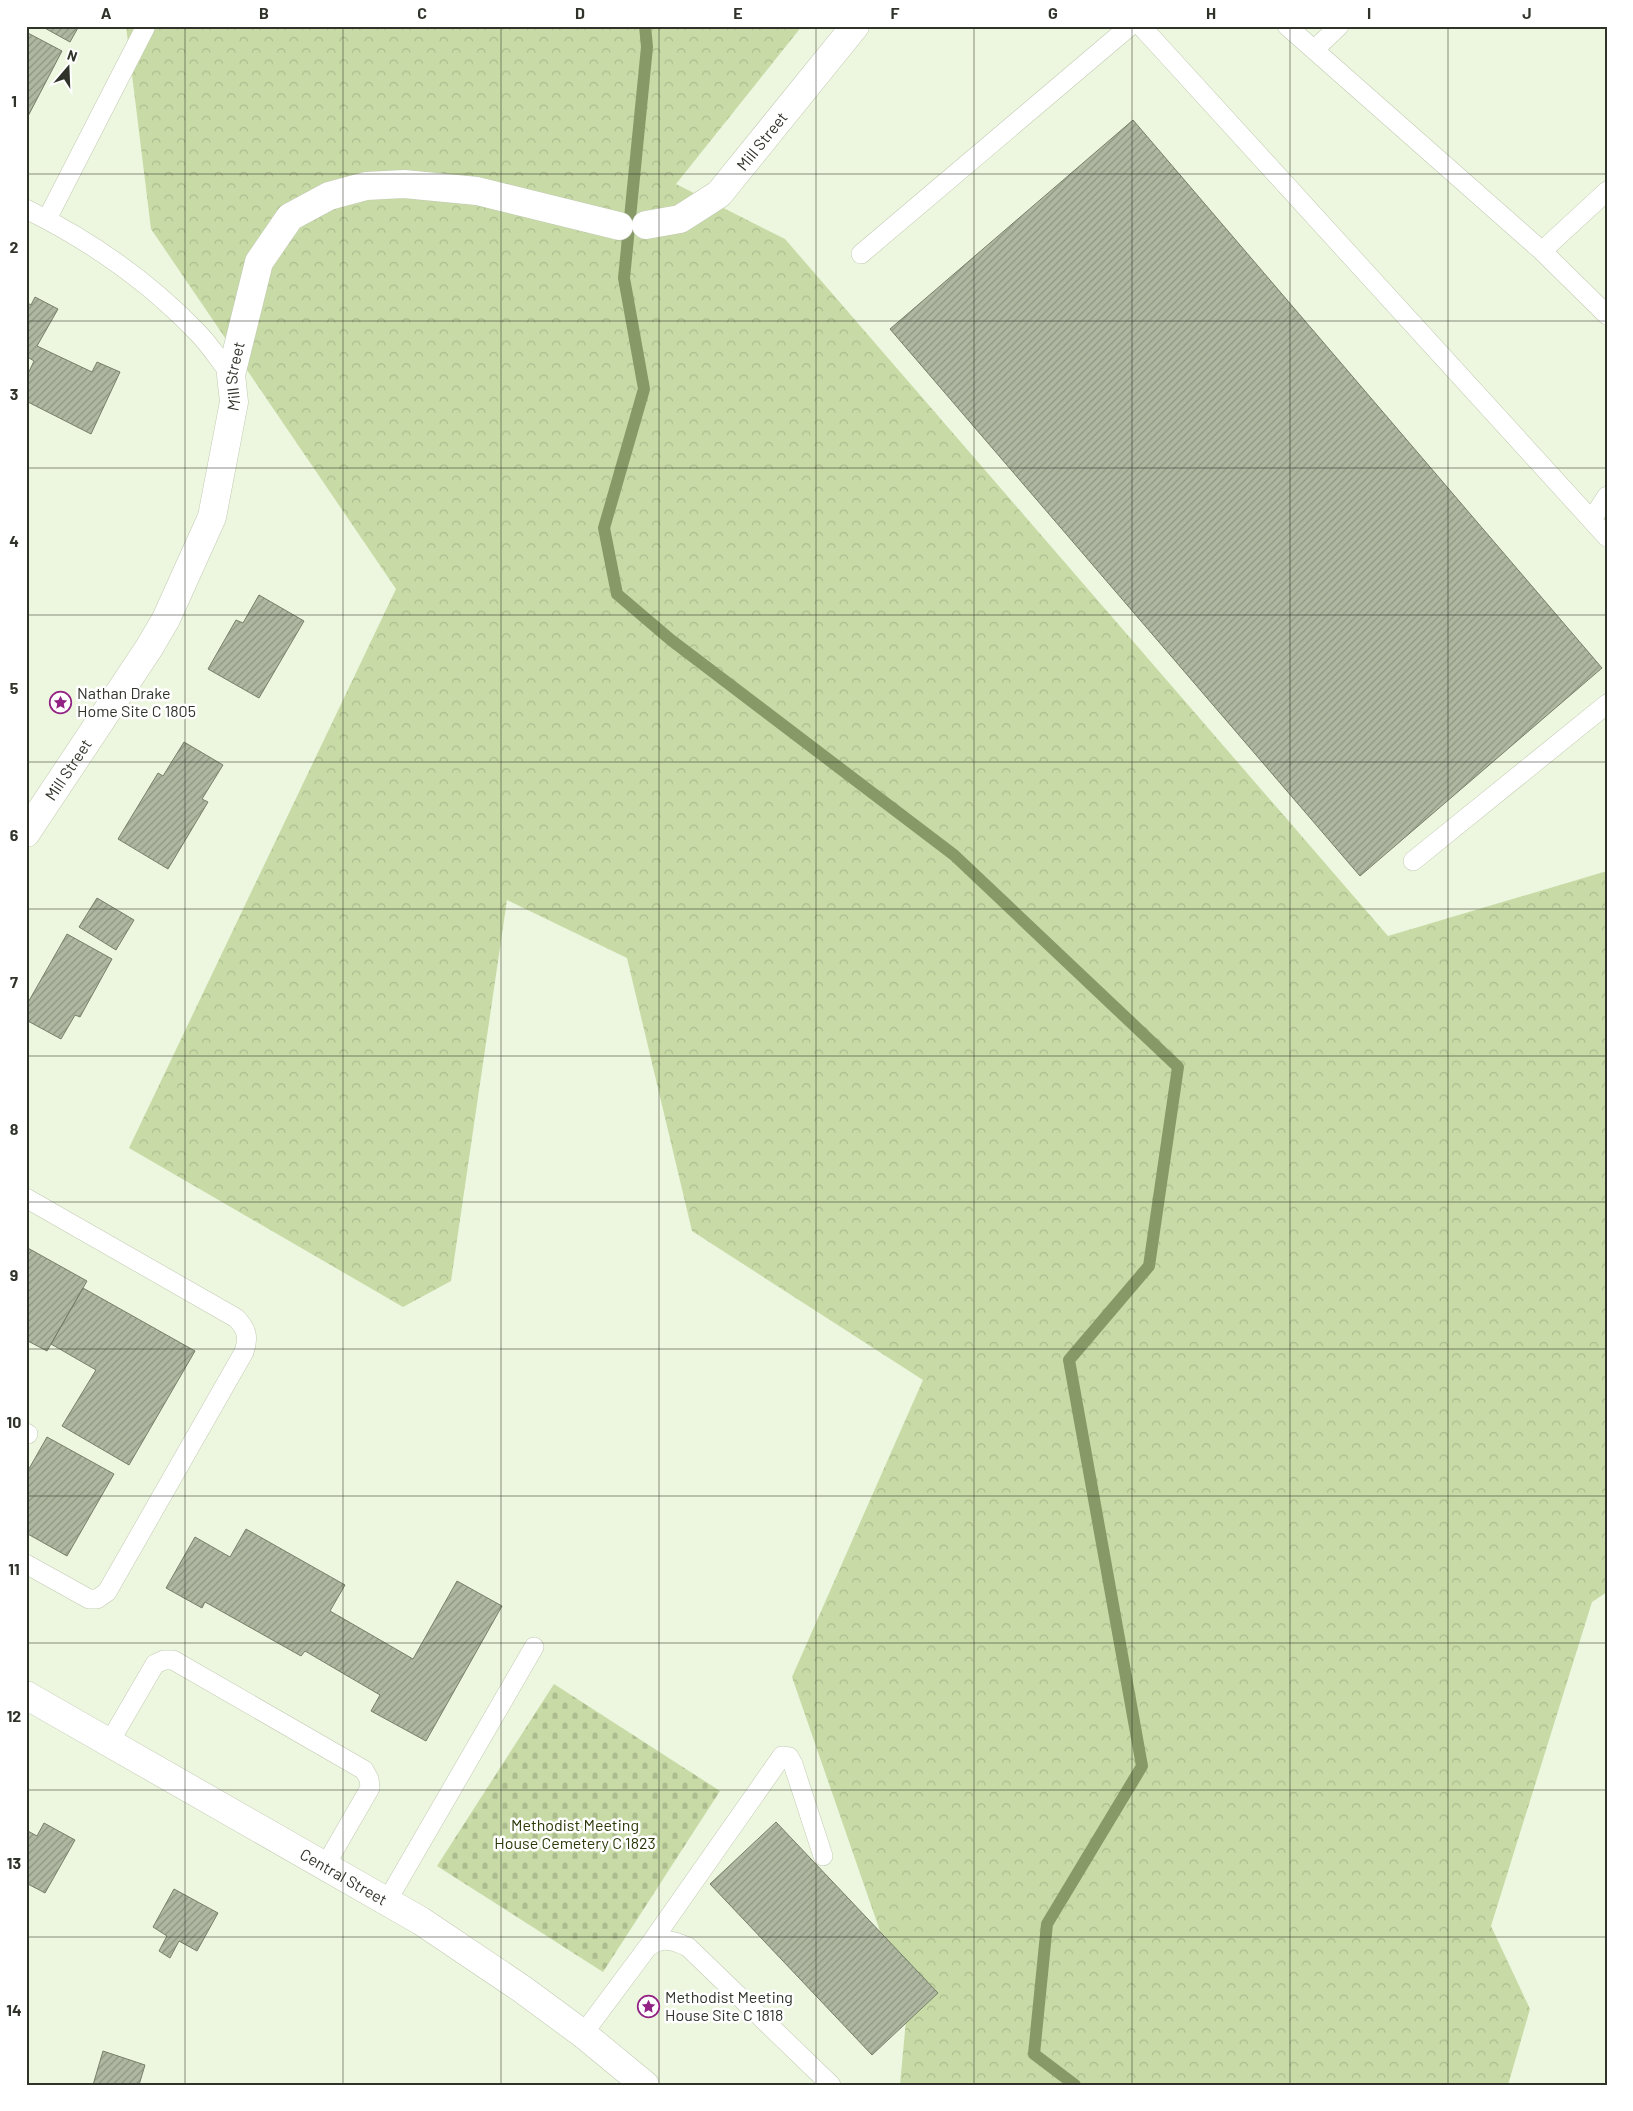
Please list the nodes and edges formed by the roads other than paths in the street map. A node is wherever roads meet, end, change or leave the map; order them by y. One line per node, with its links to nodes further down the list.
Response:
1 (855, 26): 11 (street, Mill Street)
2 (1130, 26): 14 (lane)
3 (1141, 26): 18 (lane)
4 (1287, 26): 7 (lane)
5 (1339, 26): 7 (lane)
6 (145, 28): 10 (lane)
7 (1315, 49): 13 (lane)
8 (1607, 192): 13 (lane)
9 (26, 209): 10 (lane)
10 (47, 219): 16 (lane)
11 (646, 225)
12 (619, 226): 16 (street, Mill Street)
13 (1542, 251): 15 (lane)
14 (861, 254)
15 (1607, 315)
16 (231, 375): 21 (street, Mill Street)
17 (1607, 496): 18 (lane)
18 (1592, 519): 19 (lane)
19 (1607, 536)
20 (1607, 704): 22 (lane)
21 (26, 834)
22 (1413, 861)
23 (26, 1198): 24 (lane)
24 (26, 1564)
25 (534, 1647): 30 (lane)
26 (26, 1695): 27 (street, Central Street)
27 (109, 1743): 29 (street, Central Street); 29 (lane)
28 (823, 1856): 31 (lane)
29 (325, 1866): 30 (street, Central Street)
30 (387, 1901): 32 (street, Central Street)
31 (647, 1948): 32 (lane); 34 (lane)
32 (583, 2034): 33 (street, Central Street)
33 (645, 2085)
34 (831, 2085)

